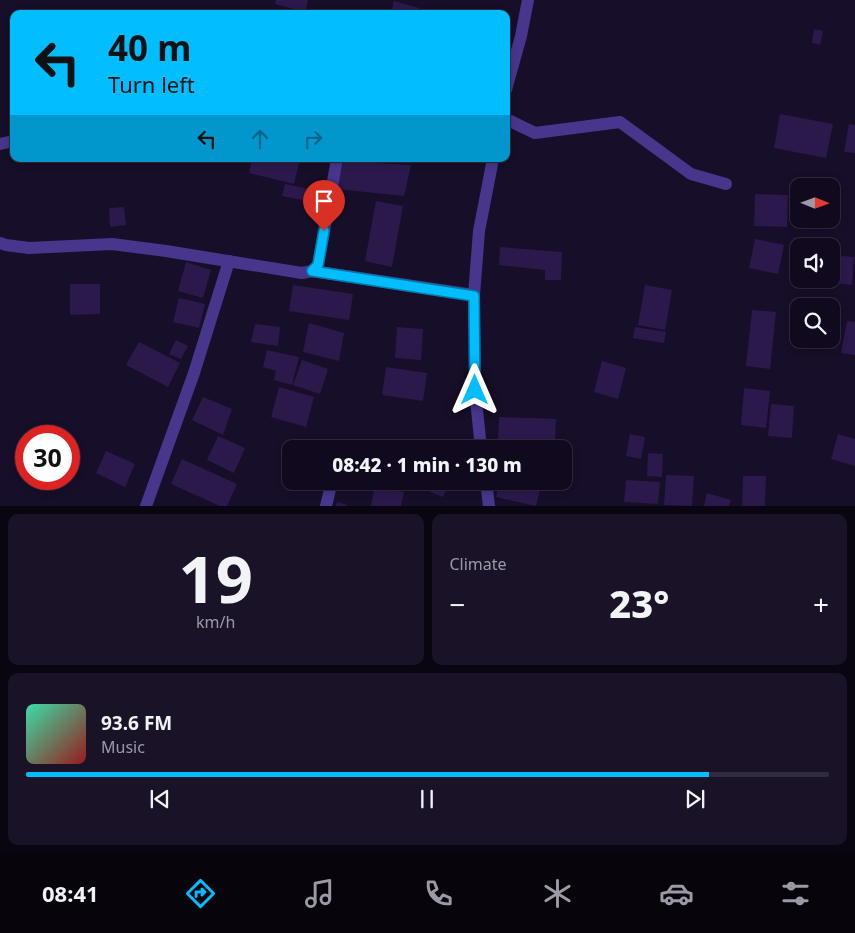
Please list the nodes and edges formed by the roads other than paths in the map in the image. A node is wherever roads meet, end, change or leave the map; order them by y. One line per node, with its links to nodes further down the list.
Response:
1 (528, 0): 2 (street)
2 (510, 76)
3 (510, 121): 6 (street)
4 (336, 162): 9 (street)
5 (492, 162): 10 (street)
6 (726, 184)
7 (0, 242): 8 (street)
8 (229, 261): 9 (street); 14 (street)
9 (312, 271): 10 (street)
10 (474, 296): 11 (street)
11 (480, 440)
12 (330, 490): 15 (street)
13 (487, 490): 16 (street)
14 (146, 506)
15 (326, 506)
16 (489, 506)

